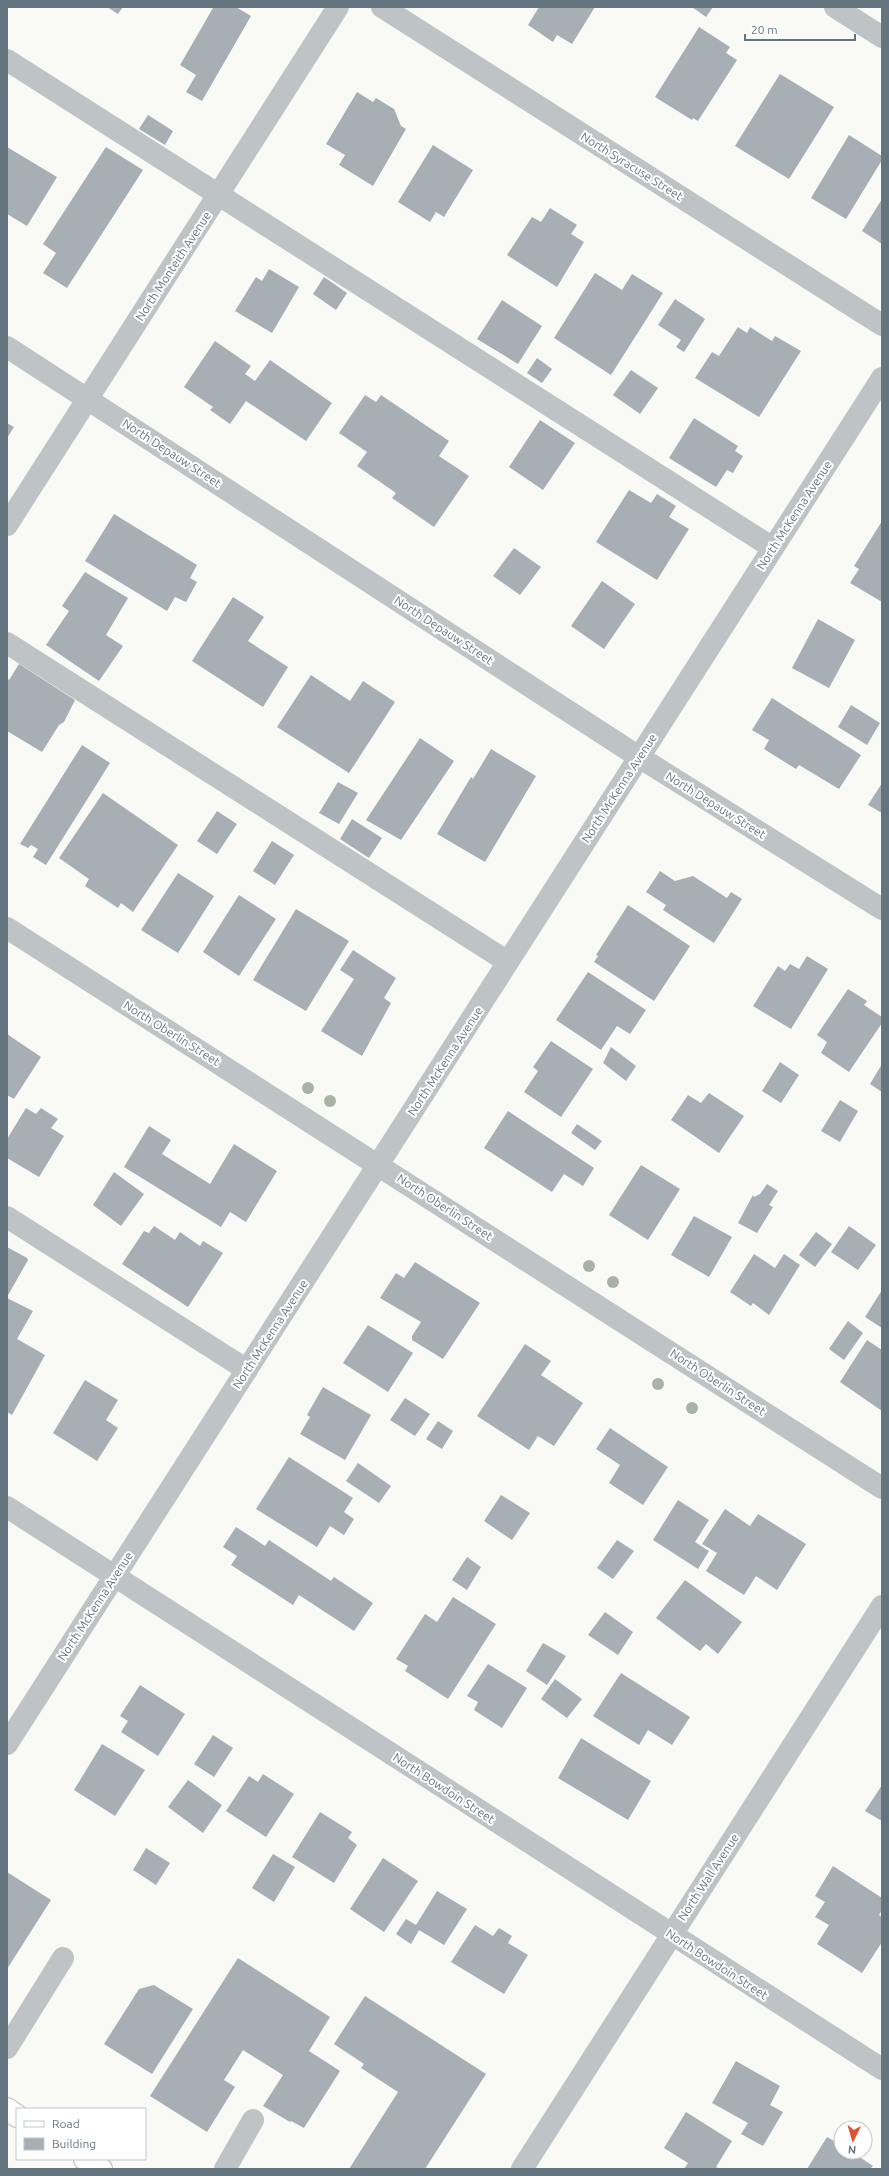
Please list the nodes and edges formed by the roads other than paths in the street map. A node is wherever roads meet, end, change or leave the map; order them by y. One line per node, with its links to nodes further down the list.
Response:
1 (338, 7): 6 (street, North Monteith Avenue)
2 (382, 7): 7 (street, North Syracuse Street)
3 (835, 7): 4 (street)
4 (882, 37)
5 (7, 60): 6 (street)
6 (218, 195): 10 (street, North Monteith Avenue); 12 (street)
7 (882, 325)
8 (7, 347): 10 (street, North Depauw Street)
9 (882, 378): 12 (street, North McKenna Avenue)
10 (88, 399): 11 (street, North Monteith Avenue); 14 (street, North Depauw Street)
11 (7, 525)
12 (773, 548): 14 (street, North McKenna Avenue)
13 (7, 643): 17 (street)
14 (640, 757): 15 (street, North Depauw Street); 17 (street, North McKenna Avenue)
15 (882, 909)
16 (7, 928): 18 (street, North Oberlin Street)
17 (508, 962): 18 (street, North McKenna Avenue)
18 (378, 1164): 20 (street, North McKenna Avenue); 21 (street, North Oberlin Street)
19 (7, 1217): 20 (street)
20 (247, 1370): 23 (street, North McKenna Avenue)
21 (882, 1488)
22 (7, 1507): 23 (street, North Bowdoin Street)
23 (114, 1576): 25 (street, North McKenna Avenue); 26 (street, North Bowdoin Street)
24 (882, 1606): 26 (street, North Wall Avenue)
25 (7, 1744)
26 (671, 1934): 29 (street, North Bowdoin Street); 36 (street, North Wall Avenue)
27 (63, 1958): 28 (street)
28 (7, 2048)
29 (882, 2069)
30 (7, 2109): 31 (main road)
31 (16, 2115)
32 (253, 2120): 35 (street)
33 (87, 2160): 34 (main road)
34 (101, 2169)
35 (225, 2169)
36 (522, 2169)

